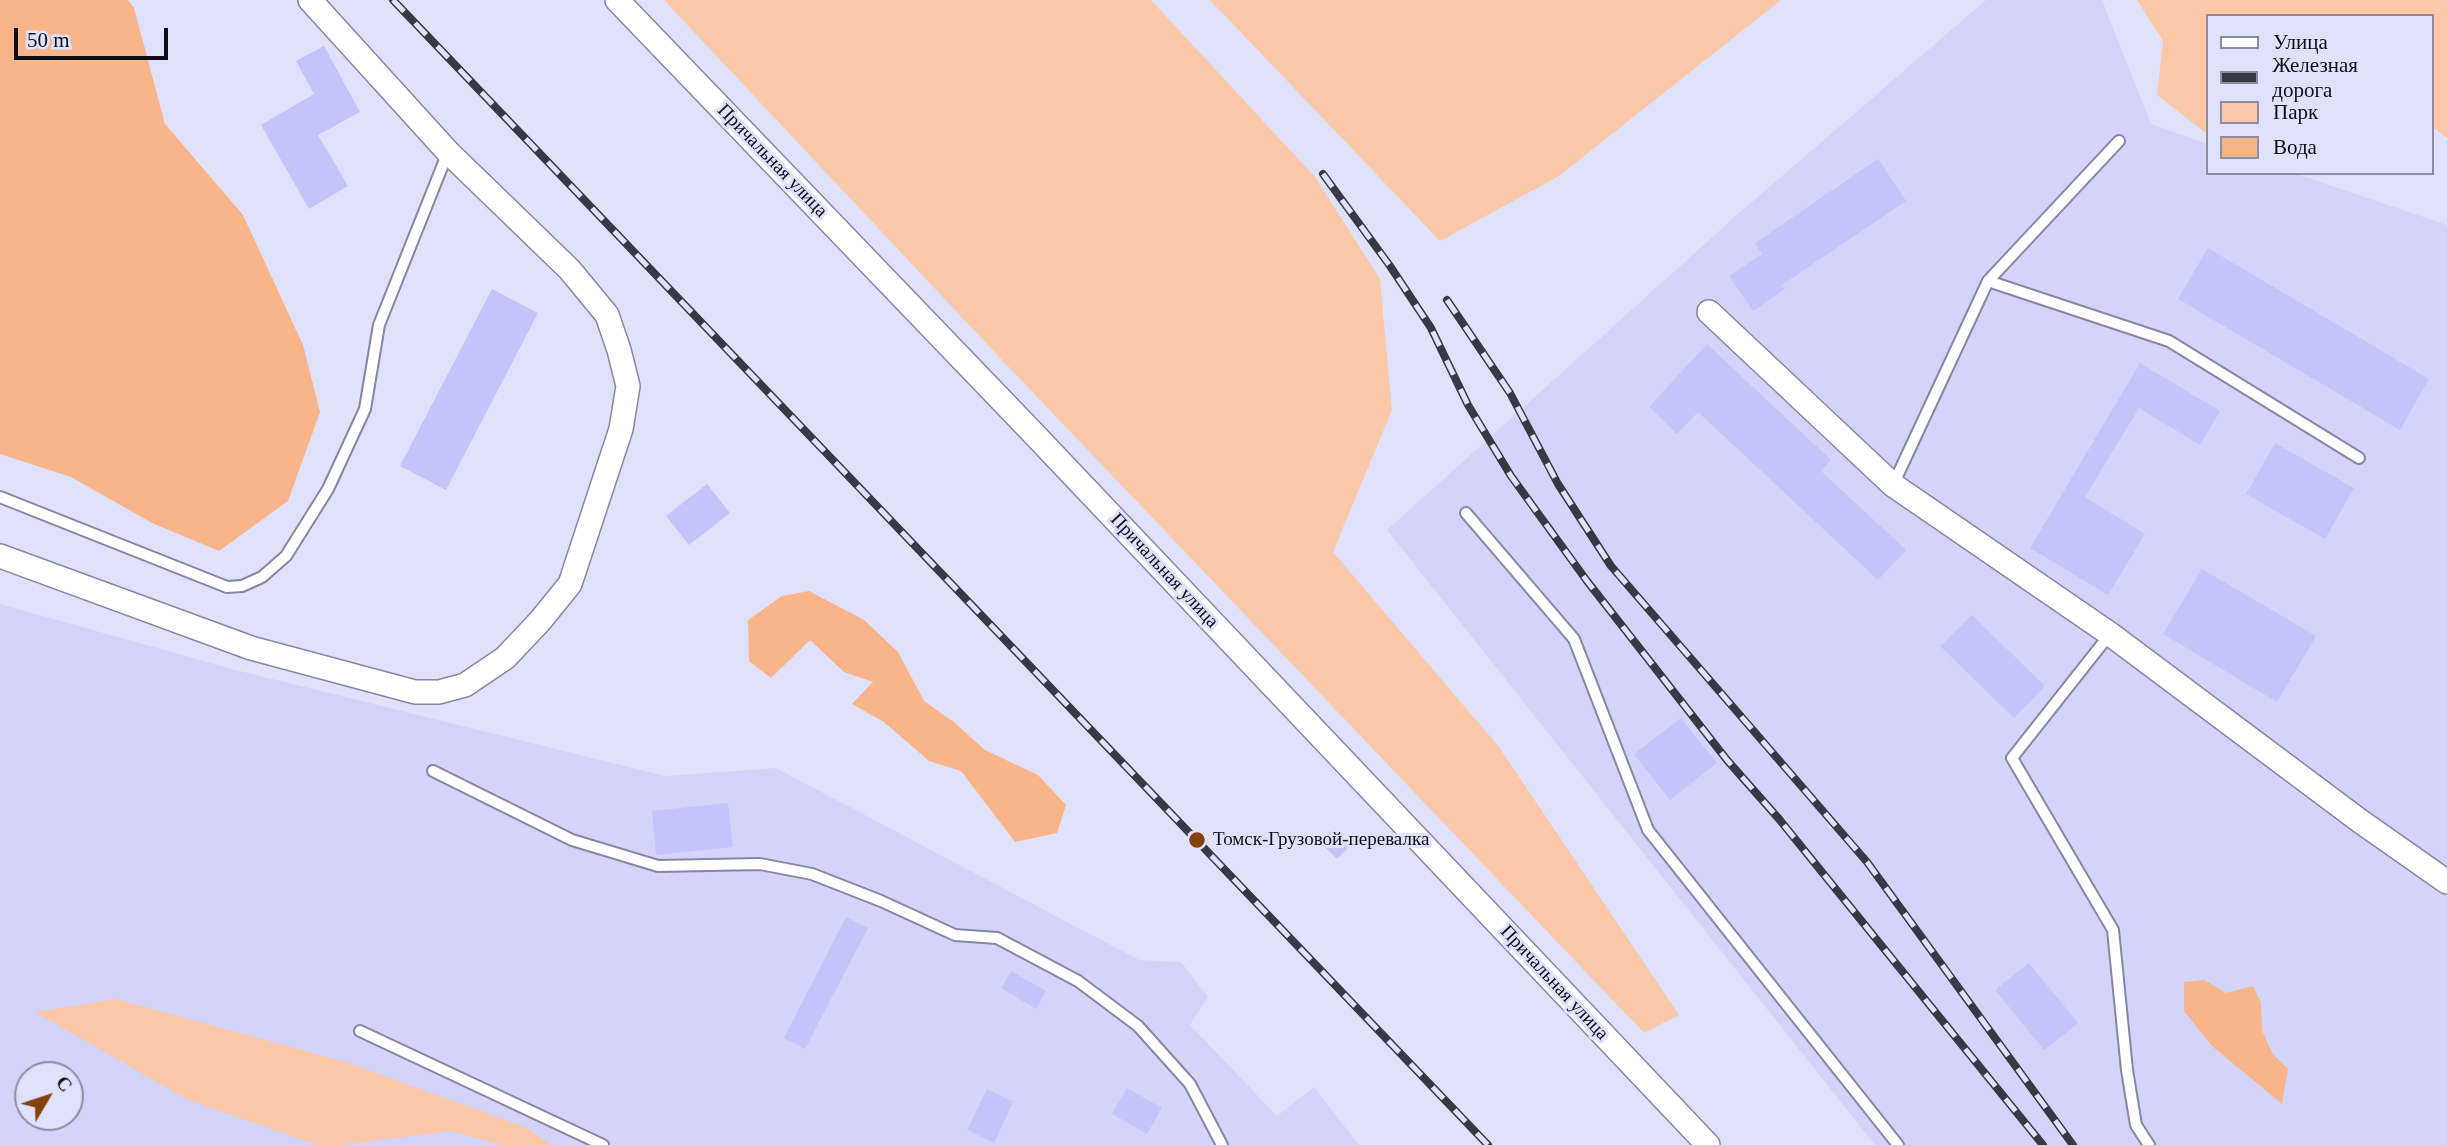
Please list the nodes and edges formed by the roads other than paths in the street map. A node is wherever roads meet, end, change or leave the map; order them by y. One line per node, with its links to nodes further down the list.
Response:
1 (310, 0): 4 (street)
2 (617, 0): 18 (street, Причальная улица)
3 (2119, 141): 5 (lane)
4 (448, 152): 9 (lane); 11 (street)
5 (1988, 281): 7 (lane); 8 (lane)
6 (1709, 312): 8 (street)
7 (2359, 458)
8 (1893, 485): 12 (street)
9 (0, 498)
10 (1466, 513): 19 (lane)
11 (0, 556)
12 (2110, 634): 14 (street); 20 (lane)
13 (433, 771): 17 (lane)
14 (2447, 883)
15 (360, 1031): 16 (lane)
16 (603, 1145)
17 (1222, 1145)
18 (1708, 1145)
19 (1898, 1145)
20 (2149, 1145)

